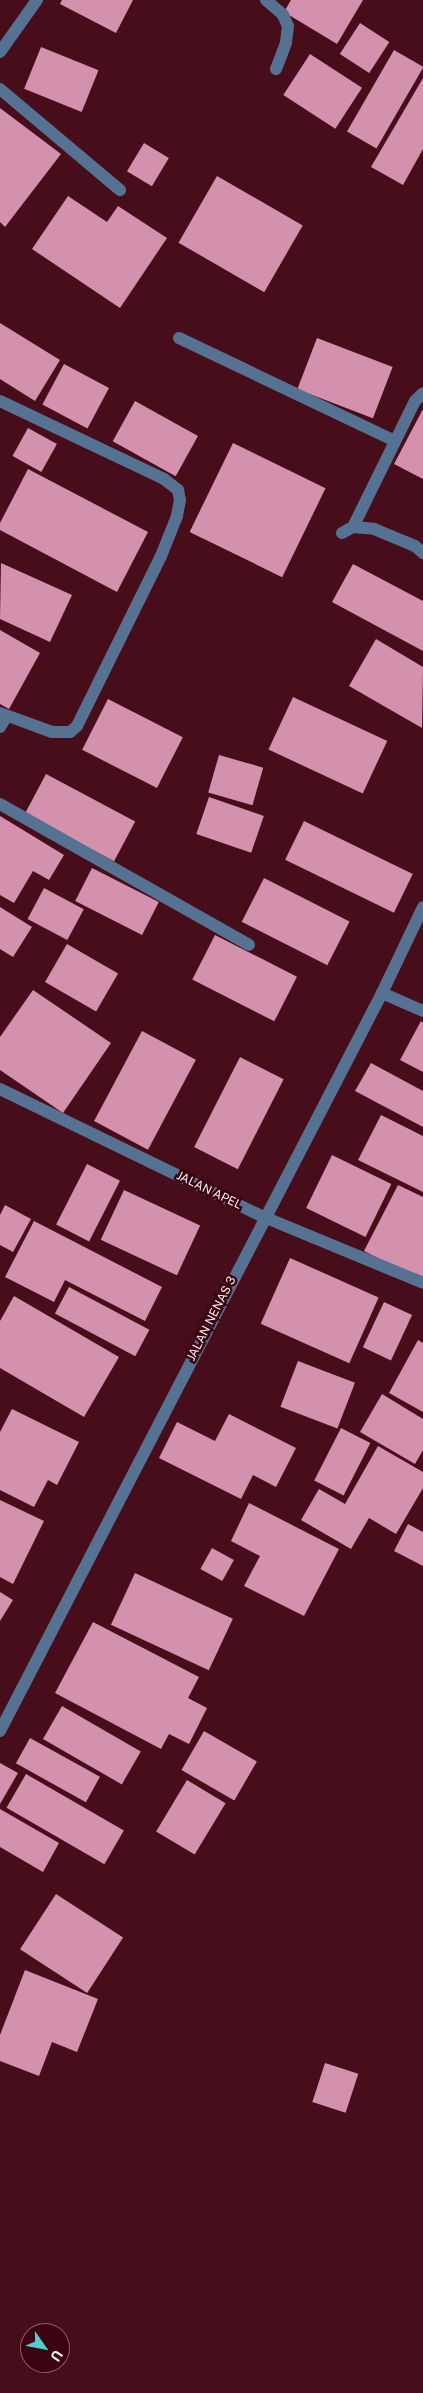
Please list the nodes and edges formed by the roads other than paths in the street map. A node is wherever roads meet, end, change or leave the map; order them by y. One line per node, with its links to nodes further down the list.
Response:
1 (37, 0): 3 (street)
2 (266, 0): 4 (street)
3 (0, 52)
4 (276, 69)
5 (0, 89): 6 (street)
6 (120, 190)
7 (179, 338): 10 (street)
8 (423, 393): 10 (street)
9 (0, 401): 12 (street)
10 (395, 441): 11 (street)
11 (423, 553)
12 (2, 718)
13 (0, 804): 15 (street)
14 (423, 906): 16 (street, JALAN NENAS 3)
15 (249, 945)
16 (382, 993): 17 (street); 19 (street, JALAN NENAS 3)
17 (423, 1011)
18 (0, 1089): 19 (street, JALAN APEL)
19 (264, 1217): 20 (street, JALAN APEL); 21 (street, JALAN NENAS 3)
20 (423, 1283)
21 (0, 1730)

